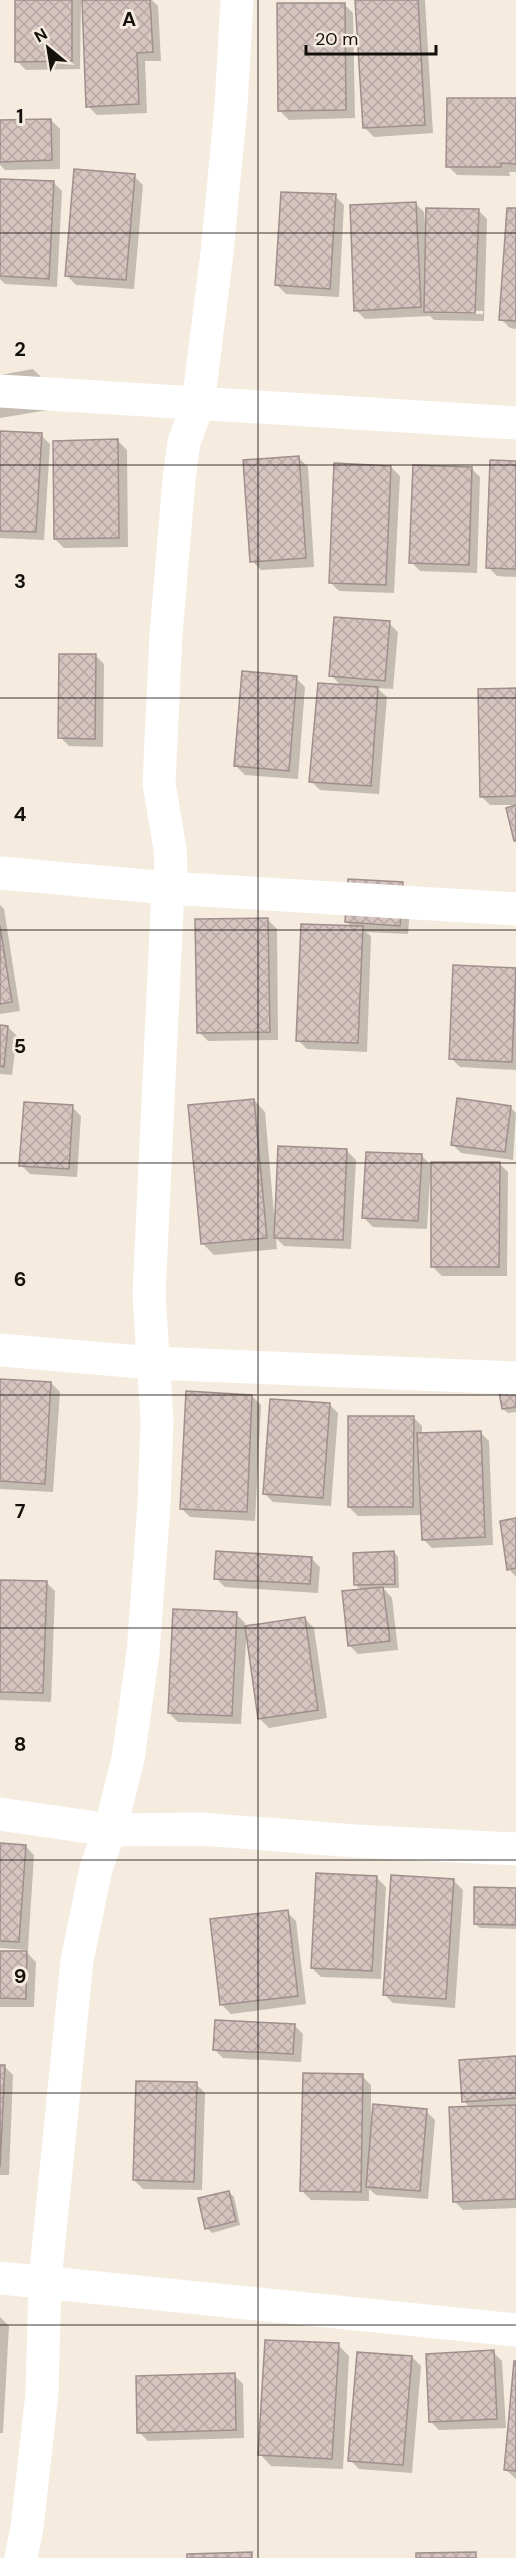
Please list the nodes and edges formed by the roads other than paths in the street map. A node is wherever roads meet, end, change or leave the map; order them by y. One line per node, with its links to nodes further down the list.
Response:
1 (237, 0): 3 (street)
2 (0, 391): 3 (street)
3 (198, 404): 4 (street); 6 (street)
4 (516, 423)
5 (0, 873): 6 (street)
6 (168, 888): 7 (street); 9 (street)
7 (516, 909)
8 (0, 1350): 9 (street)
9 (153, 1363): 10 (street); 12 (street)
10 (516, 1378)
11 (0, 1814): 12 (street)
12 (110, 1830): 13 (street); 15 (street)
13 (516, 1849)
14 (0, 2278): 15 (street)
15 (45, 2281): 16 (street); 17 (street)
16 (516, 2330)
17 (21, 2558)

